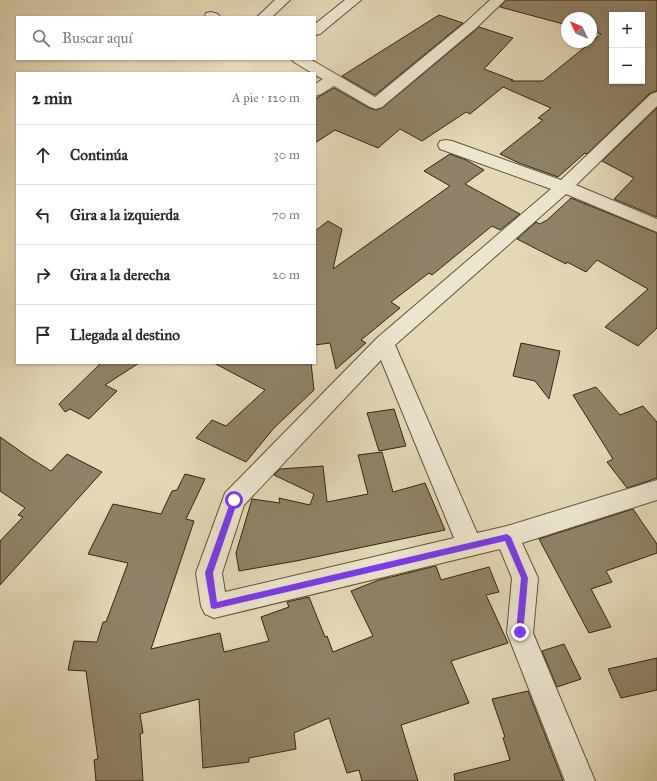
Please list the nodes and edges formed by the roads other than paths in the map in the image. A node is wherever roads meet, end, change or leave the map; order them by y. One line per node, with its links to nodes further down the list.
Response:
1 (283, 0): 4 (street)
2 (354, 0): 5 (street)
3 (498, 0): 7 (street)
4 (265, 16)
5 (316, 30)
6 (301, 60): 7 (street)
7 (334, 79): 8 (street)
8 (316, 90)
9 (657, 97): 11 (street)
10 (446, 145): 11 (street)
11 (564, 187): 12 (street); 13 (street)
12 (657, 226)
13 (384, 342): 16 (street); 16 (street)
14 (657, 490): 15 (street)
15 (507, 537): 16 (street); 17 (street)
16 (470, 546)
17 (580, 781)

